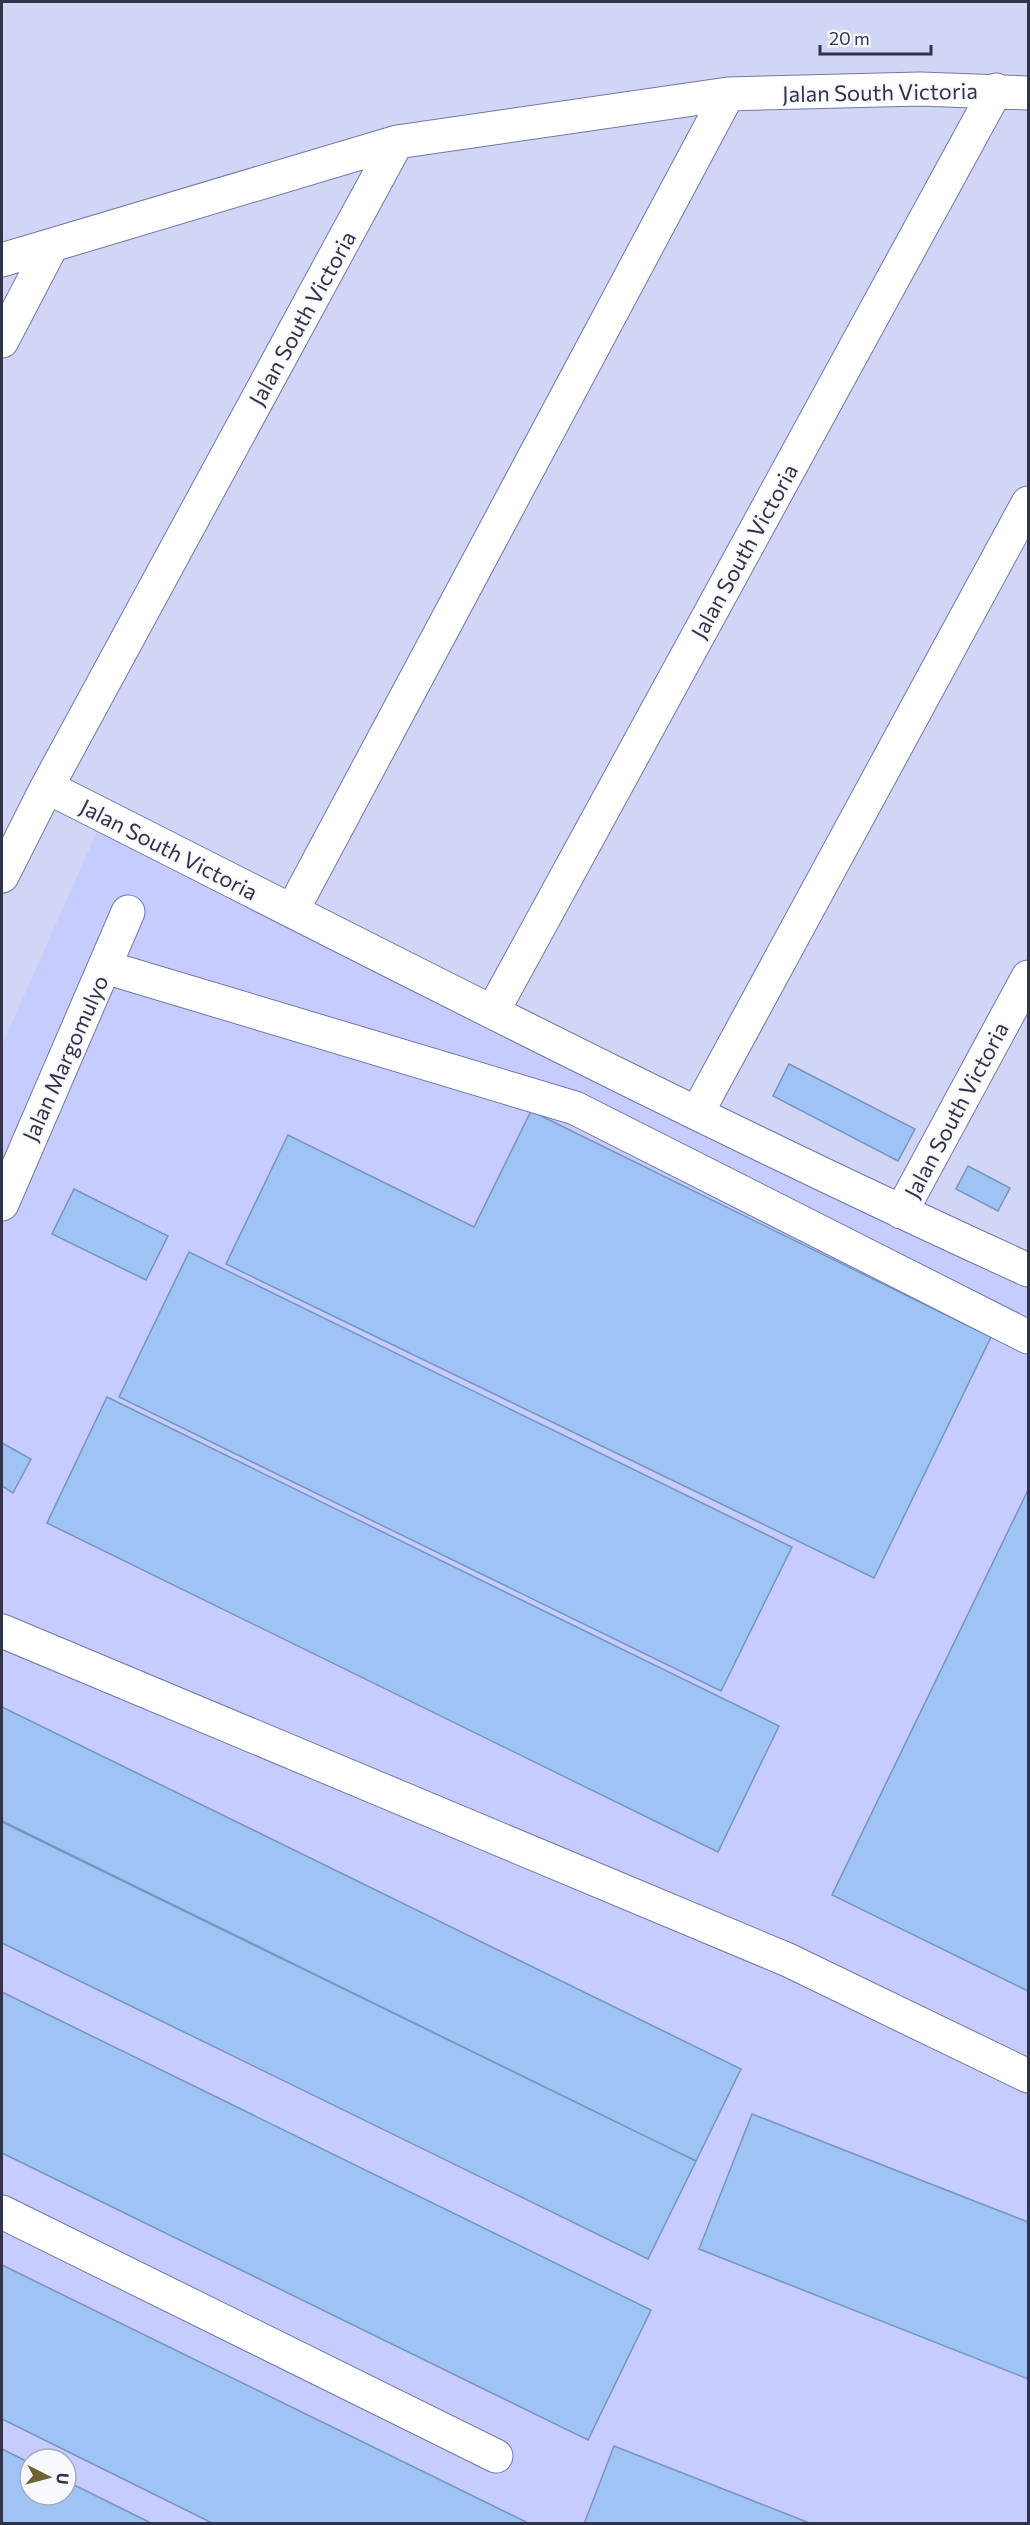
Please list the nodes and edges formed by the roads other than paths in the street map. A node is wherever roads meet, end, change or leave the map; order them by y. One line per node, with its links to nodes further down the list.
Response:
1 (996, 90): 2 (street, Jalan South Victoria); 3 (street, Jalan South Victoria); 15 (street, Jalan South Victoria)
2 (1029, 93)
3 (728, 94): 4 (street, Jalan South Victoria); 11 (street)
4 (397, 142): 5 (street); 9 (street, Jalan South Victoria)
5 (52, 245): 6 (street); 7 (street)
6 (2, 260)
7 (2, 341)
8 (1029, 503): 16 (street)
9 (47, 787): 10 (street, Jalan South Victoria); 11 (street, Jalan South Victoria)
10 (2, 876)
11 (292, 911): 15 (street, Jalan South Victoria)
12 (128, 912): 13 (street, Jalan Margomulyo)
13 (105, 967): 17 (street, Jalan Margomulyo); 20 (street)
14 (1029, 977): 18 (street, Jalan South Victoria)
15 (493, 1011): 16 (street, Jalan South Victoria)
16 (698, 1113): 18 (street, Jalan South Victoria)
17 (2, 1204)
18 (901, 1212): 19 (street, Jalan South Victoria)
19 (1029, 1270)
20 (1029, 1336)
21 (2, 1631): 22 (street)
22 (1029, 2076)
23 (2, 2212): 24 (street)
24 (496, 2456)

